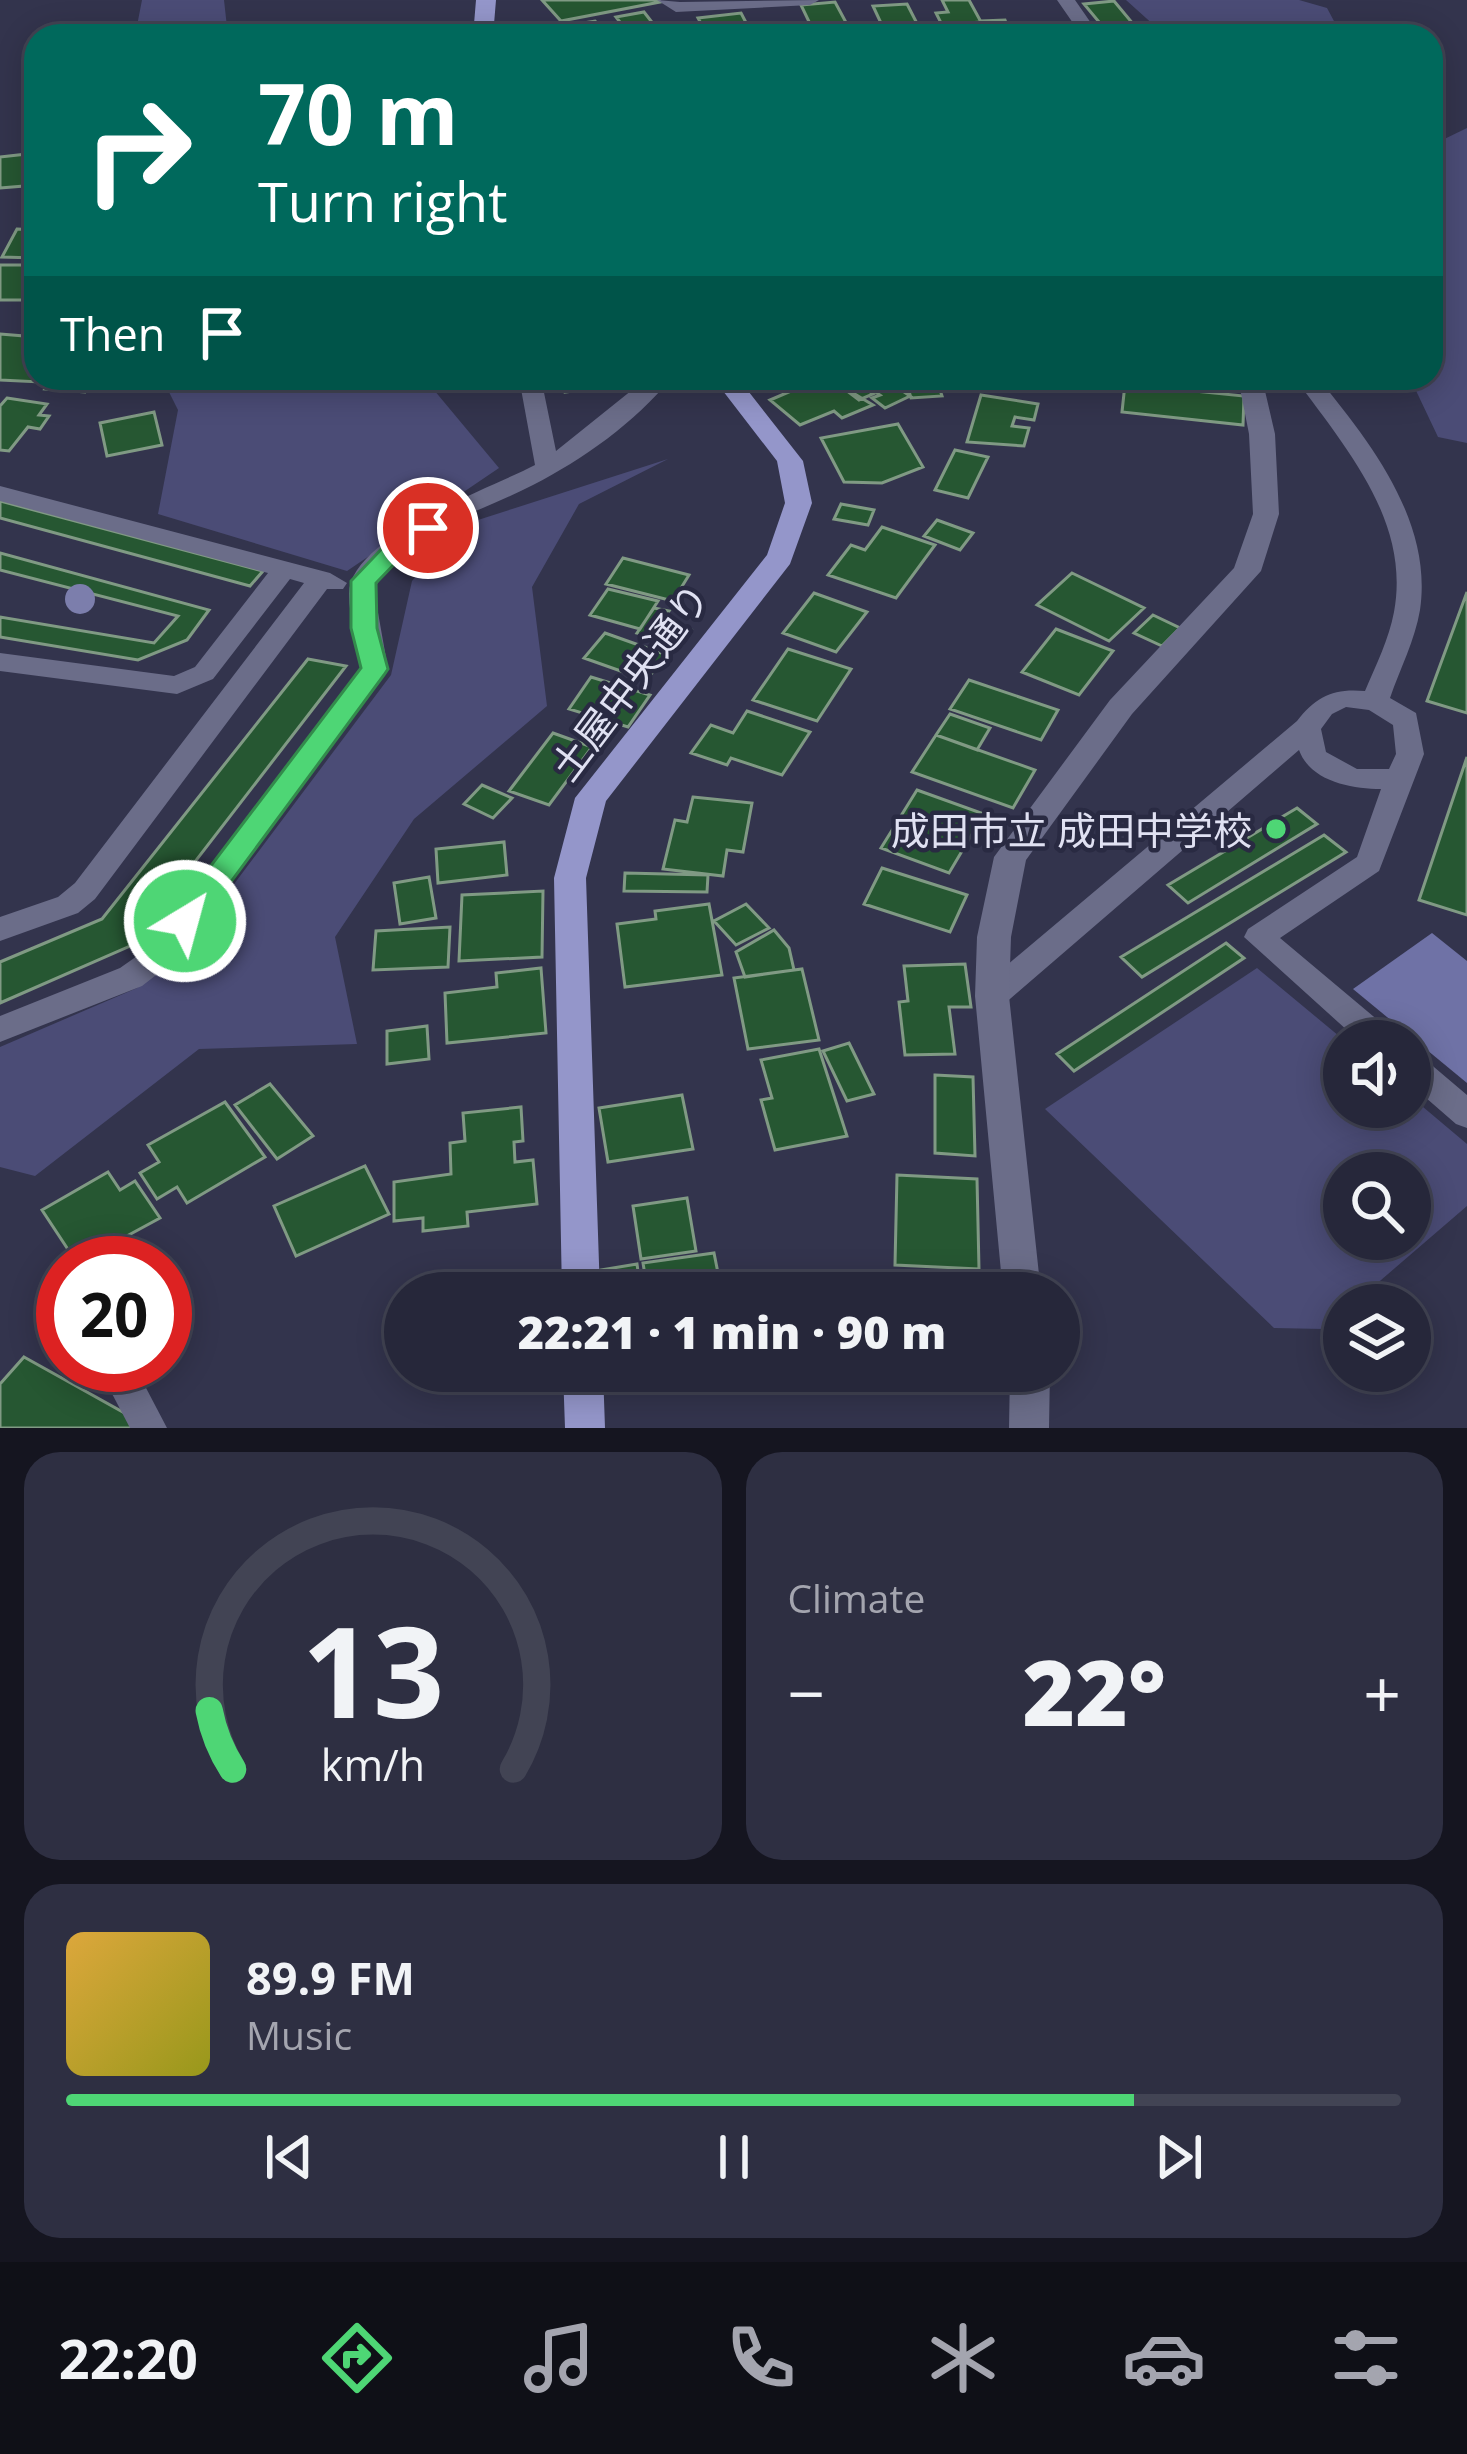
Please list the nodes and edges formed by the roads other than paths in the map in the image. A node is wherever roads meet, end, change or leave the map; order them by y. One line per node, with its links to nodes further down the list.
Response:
1 (666, 0): 2 (lane)
2 (810, 0)
3 (532, 390): 8 (lane)
4 (648, 390): 8 (lane)
5 (734, 390): 23 (main road, 土屋中央通り)
6 (1253, 390): 18 (street)
7 (1316, 390): 14 (lane)
8 (547, 467): 12 (lane)
9 (0, 494): 10 (lane)
10 (284, 570): 11 (lane); 13 (lane)
11 (321, 579): 12 (lane); 17 (lane)
12 (361, 590): 20 (lane)
13 (0, 662)
14 (1375, 701): 15 (lane); 16 (lane)
15 (1307, 728): 16 (lane); 18 (lane)
16 (1398, 779): 19 (lane)
17 (0, 929)
18 (992, 996): 24 (street)
19 (1357, 1020)
20 (0, 1029)
21 (1431, 1083): 22 (lane)
22 (1467, 1114)
23 (580, 1272)
24 (1020, 1272)
25 (130, 1392): 28 (lane)
26 (584, 1392): 29 (main road)
27 (1030, 1392): 30 (street)
28 (149, 1428)
29 (585, 1428)
30 (1029, 1428)

